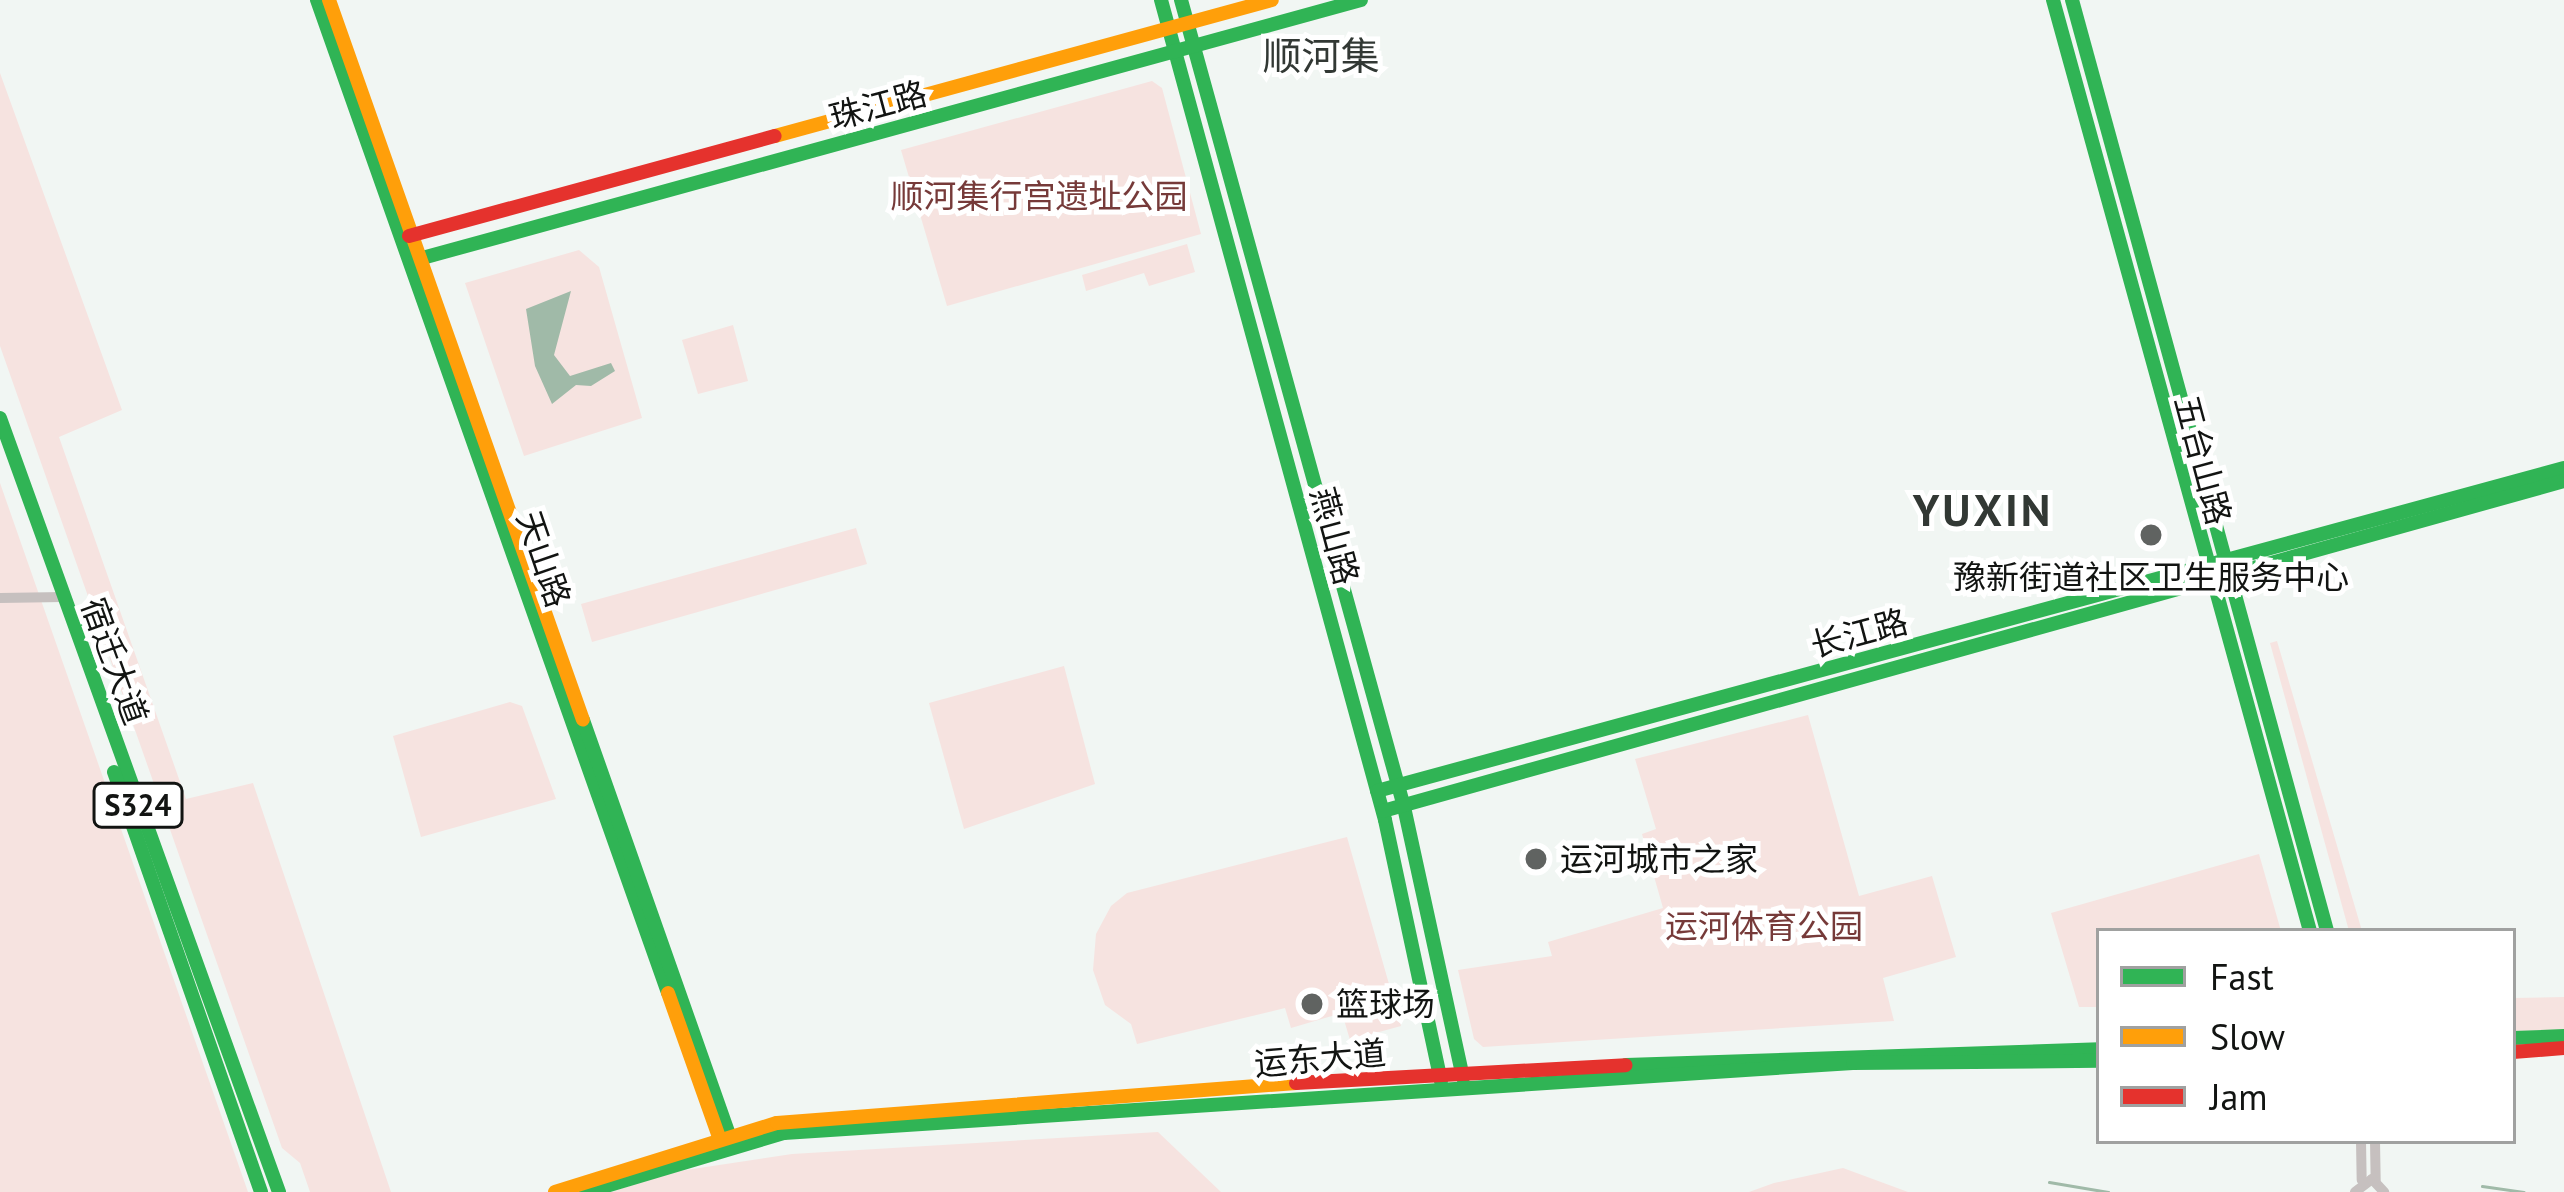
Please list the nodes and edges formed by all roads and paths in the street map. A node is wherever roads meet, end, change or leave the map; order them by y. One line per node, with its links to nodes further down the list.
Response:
1 (317, 0): 13 (street, 天山路)
2 (329, 0): 13 (street, 天山路)
3 (1161, 0): 10 (street, 燕山路)
4 (1180, 0): 9 (street, 燕山路)
5 (1272, 0): 9 (street, 珠江路)
6 (1360, 0): 11 (street, 珠江路)
7 (2054, 0): 20 (street, 五台山路)
8 (2072, 0): 19 (street, 五台山路)
9 (1187, 23): 10 (street, 珠江路); 11 (street, 燕山路)
10 (1168, 28): 12 (street, 燕山路); 13 (street, 珠江路)
11 (1194, 46): 12 (street, 珠江路); 23 (street, 燕山路)
12 (1175, 51): 14 (street, 珠江路); 24 (street, 燕山路)
13 (407, 236): 14 (street, 天山路)
14 (415, 260): 38 (street, 天山路)
15 (0, 418): 22 (street, 宿迁大道 / S324)
16 (0, 448): 22 (street, 宿迁大道 / S324)
17 (2564, 468): 19 (street, 长江路)
18 (2564, 481): 19 (street, 长江路)
19 (2225, 567): 20 (street, 长江路); 28 (street, 五台山路)
20 (2206, 573): 23 (street, 长江路); 25 (street, 长江路); 27 (street, 五台山路)
21 (0, 598): 22 (street)
22 (58, 598): 42 (street, 宿迁大道 / S324); 43 (street, 宿迁大道 / S324)
23 (1398, 787): 24 (street, 长江路); 25 (street, 燕山路)
24 (1377, 791): 26 (street, 燕山路)
25 (1404, 807): 26 (street, 长江路); 35 (street, 燕山路)
26 (1383, 812): 36 (street, 燕山路)
27 (2309, 928)
28 (2326, 928)
29 (2564, 1036): 30 (street)
30 (2516, 1038)
31 (2564, 1048): 33 (street)
32 (2096, 1049): 35 (street, 运东大道)
33 (2516, 1052)
34 (2096, 1061): 37 (street, 运东大道)
35 (1462, 1070): 36 (street, 运东大道); 37 (street, 燕山路)
36 (1442, 1082): 37 (street, 运东大道); 38 (street, 运东大道); 45 (street, 运东大道)
37 (1465, 1089)
38 (724, 1136): 44 (street, 运东大道)
39 (2362, 1144): 41 (street)
40 (2375, 1144): 41 (street)
41 (2369, 1186)
42 (261, 1192)
43 (279, 1192)
44 (555, 1192)
45 (586, 1192)

